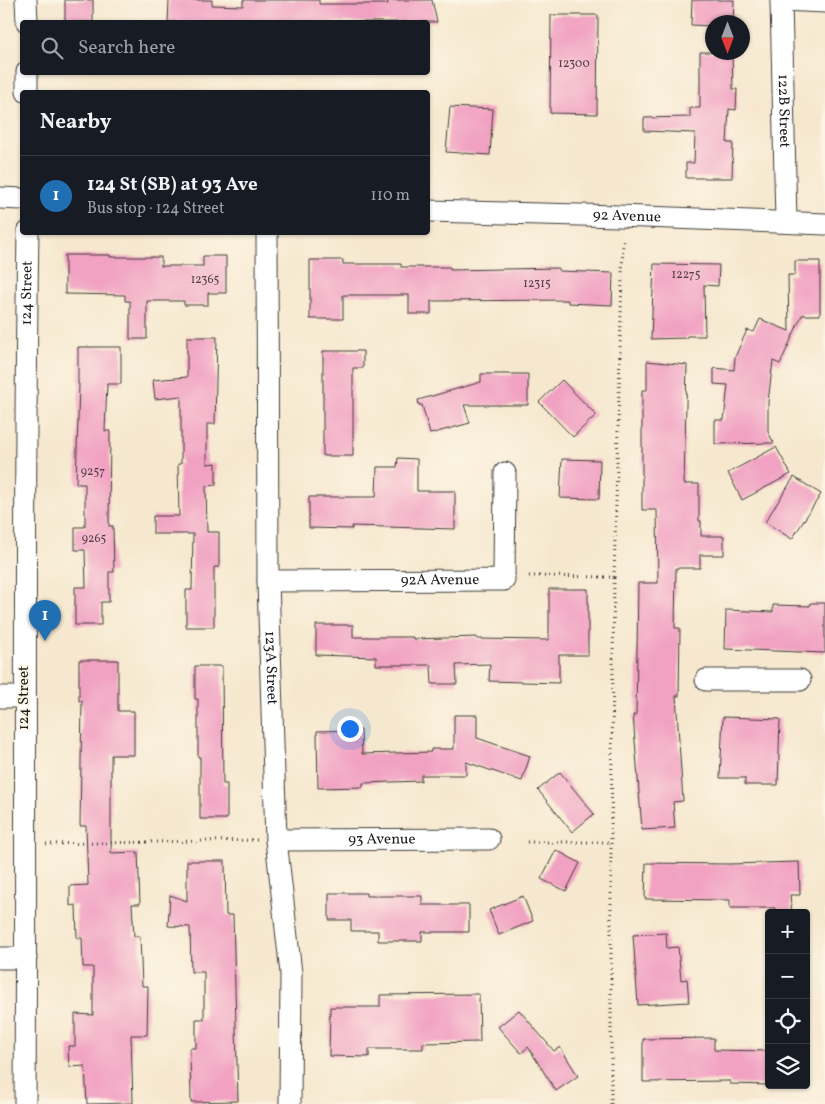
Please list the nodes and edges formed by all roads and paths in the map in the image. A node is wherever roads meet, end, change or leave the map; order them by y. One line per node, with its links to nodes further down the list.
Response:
1 (26, 0): 4 (street)
2 (781, 0): 3 (street); 10 (street, 122B Street)
3 (825, 2)
4 (27, 20)
5 (27, 75): 6 (street)
6 (27, 90)
7 (0, 198): 8 (street)
8 (20, 199)
9 (430, 211): 10 (street, 92 Avenue)
10 (786, 222): 11 (street, 92 Avenue)
11 (825, 224)
12 (28, 235): 22 (street, 124 Street)
13 (267, 235): 18 (street, 123A Street)
14 (623, 240): 17 (path)
15 (505, 473): 18 (street, 92A Avenue)
16 (529, 576): 17 (path)
17 (614, 576): 26 (path)
18 (268, 582): 24 (street, 123A Street)
19 (706, 680): 20 (street)
20 (800, 680)
21 (0, 697): 22 (street)
22 (24, 697): 27 (street, 124 Street)
23 (488, 839): 24 (street, 93 Avenue)
24 (271, 840): 27 (path); 31 (street, 123A Street)
25 (527, 842): 26 (path)
26 (611, 842): 32 (path)
27 (25, 844): 29 (street, 124 Street)
28 (0, 958): 29 (street)
29 (26, 958): 30 (street, 124 Street)
30 (24, 1104)
31 (290, 1104)
32 (611, 1104)

